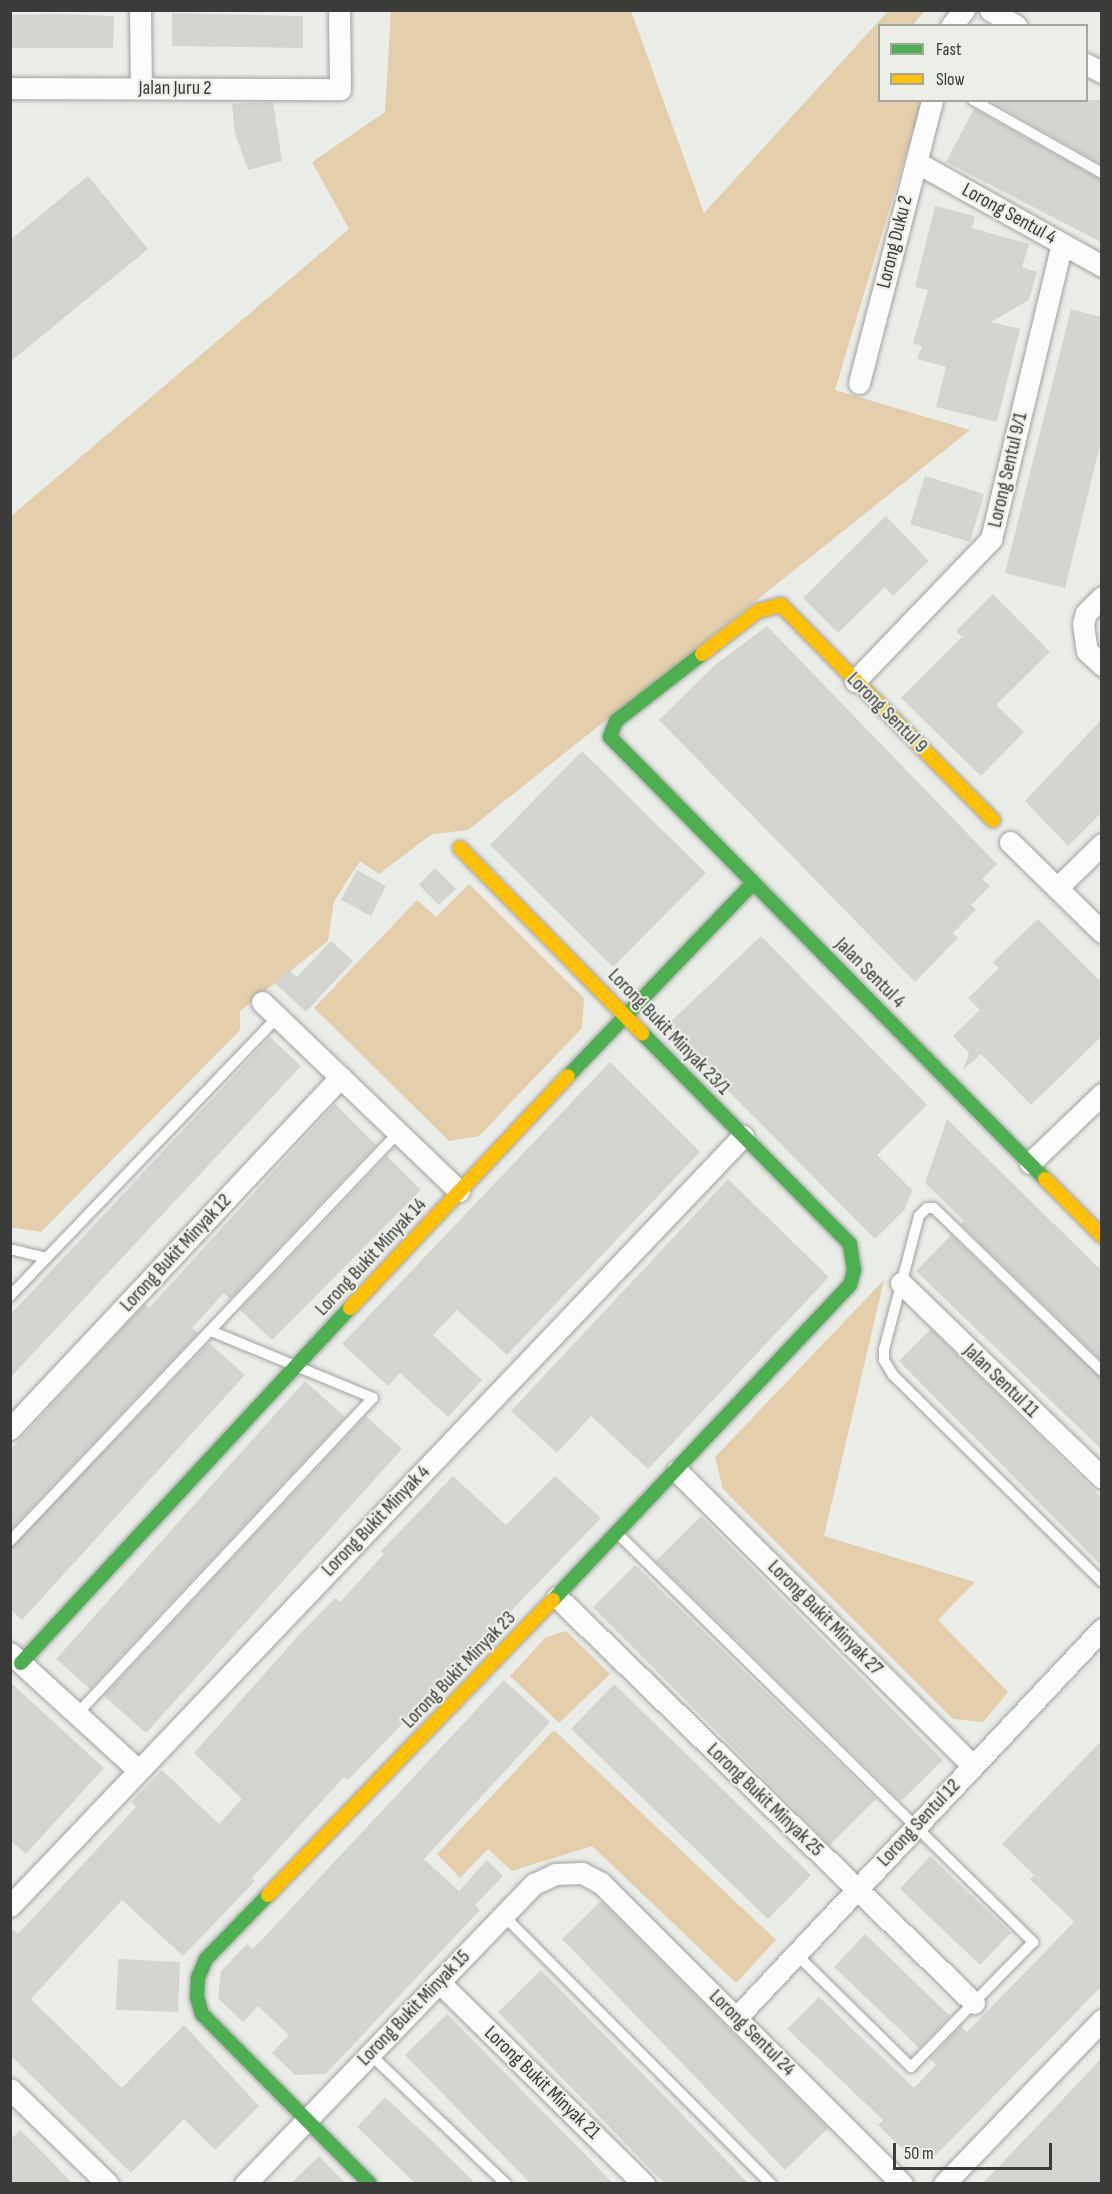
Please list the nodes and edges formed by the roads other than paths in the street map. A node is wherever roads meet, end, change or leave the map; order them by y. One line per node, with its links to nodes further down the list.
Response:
1 (140, 10): 8 (street)
2 (339, 10): 8 (street, Jalan Juru 2)
3 (964, 10): 5 (street)
4 (990, 10): 6 (street)
5 (953, 24)
6 (1014, 24)
7 (10, 88): 8 (street, Jalan Juru 2)
8 (141, 88)
9 (931, 102): 11 (street, Lorong Duku 2)
10 (977, 102): 12 (lane)
11 (916, 162): 13 (street, Lorong Sentul 4); 15 (street, Lorong Duku 2)
12 (1101, 173)
13 (1062, 244): 14 (street, Lorong Sentul 4); 18 (street, Lorong Sentul 9/1)
14 (1101, 266)
15 (859, 383)
16 (1101, 597): 17 (street)
17 (1101, 665)
18 (855, 681): 19 (street, Lorong Sentul 9); 20 (street, Lorong Sentul 9)
19 (610, 737): 24 (street, Jalan Sentul 4)
20 (993, 820)
21 (1010, 842): 25 (street)
22 (1101, 844): 25 (street)
23 (460, 848): 28 (street, Lorong Bukit Minyak 23/1)
24 (753, 883): 28 (street, Lorong Bukit Minyak 14); 34 (street, Jalan Sentul 4)
25 (1057, 888): 26 (street)
26 (1101, 932)
27 (262, 1002): 29 (street)
28 (626, 1016): 33 (street, Lorong Bukit Minyak 23/1); 35 (street, Lorong Bukit Minyak 14)
29 (278, 1017): 30 (street); 41 (lane)
30 (341, 1077): 32 (street); 47 (street, Lorong Bukit Minyak 12)
31 (1101, 1094): 34 (street)
32 (398, 1133): 35 (street); 44 (lane)
33 (743, 1136): 39 (street, Lorong Bukit Minyak 23/1); 58 (street, Lorong Bukit Minyak 4)
34 (1030, 1163): 37 (street, Jalan Sentul 4)
35 (459, 1191): 45 (street, Lorong Bukit Minyak 14)
36 (1101, 1212): 37 (lane)
37 (1090, 1224): 38 (street, Jalan Sentul 4)
38 (1101, 1236)
39 (850, 1244): 48 (street, Lorong Bukit Minyak 23)
40 (10, 1249): 41 (lane)
41 (45, 1258): 43 (lane)
42 (901, 1283): 46 (lane); 49 (street, Jalan Sentul 11); 52 (lane)
43 (10, 1296)
44 (211, 1331): 45 (lane); 51 (lane)
45 (297, 1366): 55 (street, Lorong Bukit Minyak 14); 56 (lane)
46 (1101, 1371)
47 (10, 1429)
48 (677, 1471): 50 (street, Lorong Bukit Minyak 23); 57 (street, Lorong Bukit Minyak 27)
49 (1101, 1478)
50 (618, 1534): 53 (street, Lorong Bukit Minyak 23); 59 (lane)
51 (10, 1541)
52 (1101, 1582)
53 (557, 1597): 61 (street, Lorong Bukit Minyak 25); 71 (street, Lorong Bukit Minyak 23)
54 (1101, 1629): 57 (street, Lorong Sentul 12)
55 (16, 1658): 56 (street)
56 (77, 1714): 58 (street)
57 (973, 1766): 59 (street, Lorong Sentul 12)
58 (138, 1770): 62 (street, Lorong Bukit Minyak 4)
59 (916, 1827): 61 (street, Lorong Sentul 12); 66 (lane)
60 (601, 1883): 63 (street, Lorong Bukit Minyak 15); 67 (street, Lorong Sentul 24)
61 (857, 1889): 64 (street, Lorong Sentul 12); 66 (street, Lorong Bukit Minyak 25)
62 (15, 1893)
63 (504, 1916): 65 (street, Lorong Bukit Minyak 15); 77 (lane)
64 (796, 1954): 66 (lane); 67 (street, Lorong Sentul 12)
65 (439, 1982): 69 (street, Lorong Bukit Minyak 15); 76 (street, Lorong Bukit Minyak 21)
66 (974, 2003)
67 (736, 2018): 78 (street, Lorong Sentul 24)
68 (1101, 2020): 79 (street)
69 (370, 2054): 71 (street, Lorong Bukit Minyak 15); 75 (lane)
70 (10, 2089): 73 (street)
71 (305, 2121): 72 (street, Lorong Bukit Minyak 15); 74 (street, Lorong Bukit Minyak 23)
72 (252, 2181)
73 (108, 2184)
74 (370, 2184)
75 (506, 2184)
76 (644, 2184)
77 (771, 2184)
78 (902, 2184)
79 (944, 2184)

